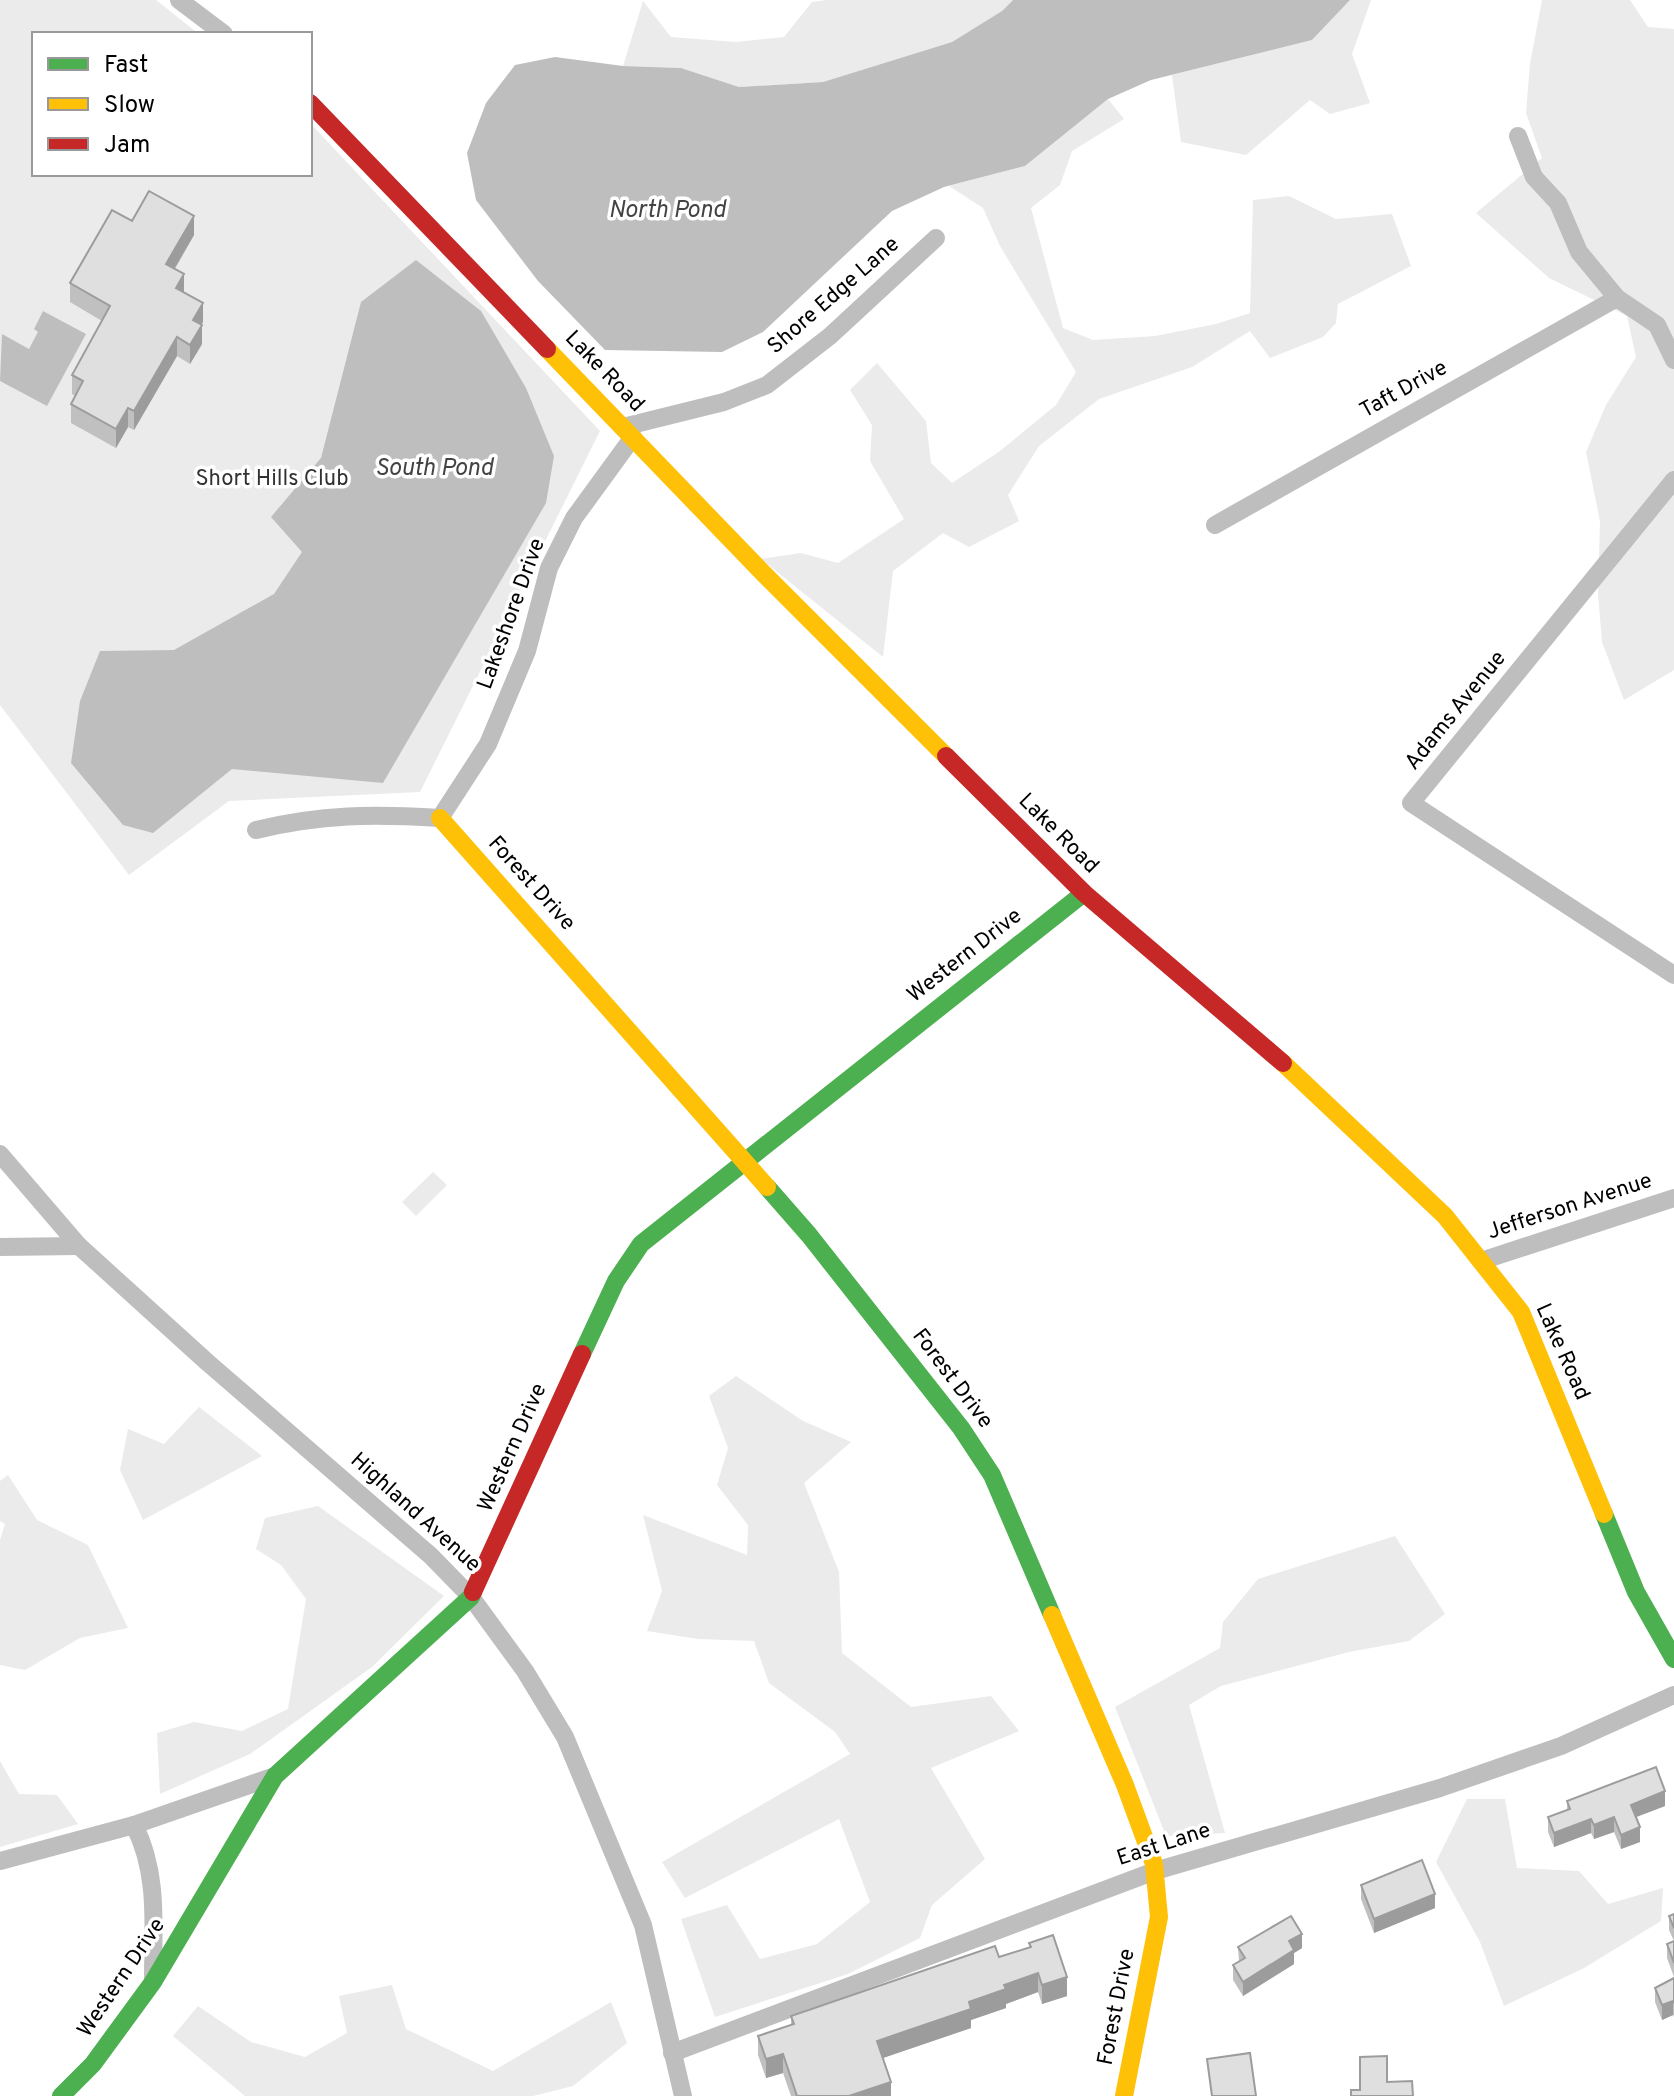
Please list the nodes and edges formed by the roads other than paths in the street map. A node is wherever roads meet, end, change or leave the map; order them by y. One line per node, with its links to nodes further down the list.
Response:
1 (179, 0): 2 (street)
2 (221, 32)
3 (312, 105): 8 (street, Lake Road)
4 (1518, 136): 6 (street)
5 (936, 238): 8 (street, Shore Edge Lane)
6 (1617, 298): 7 (street); 10 (street, Taft Drive)
7 (1674, 360)
8 (628, 432): 11 (street, Lakeshore Drive); 13 (street, Lake Road)
9 (1674, 480): 14 (street, Adams Avenue)
10 (1215, 525)
11 (440, 818): 12 (street); 16 (street, Forest Drive)
12 (256, 830)
13 (1084, 893): 16 (street, Western Drive); 20 (street, Lake Road)
14 (1674, 975)
15 (0, 1154): 18 (street, Highland Avenue)
16 (745, 1160): 21 (street, Western Drive); 27 (street, Forest Drive)
17 (1674, 1198): 20 (street, Jefferson Avenue)
18 (79, 1246): 19 (street); 21 (street, Highland Avenue)
19 (0, 1247)
20 (1481, 1261): 22 (street, Lake Road)
21 (471, 1597): 24 (street, Western Drive); 29 (street, Highland Avenue)
22 (1674, 1659)
23 (1674, 1695): 27 (street, East Lane)
24 (275, 1776): 25 (street); 28 (street, Western Drive)
25 (134, 1825): 26 (street); 28 (street)
26 (0, 1861)
27 (1155, 1871): 29 (street, East Lane); 32 (street, Forest Drive)
28 (153, 1982): 30 (street, Western Drive)
29 (672, 2053): 31 (street, Highland Avenue)
30 (61, 2096)
31 (683, 2096)
32 (1124, 2096)

